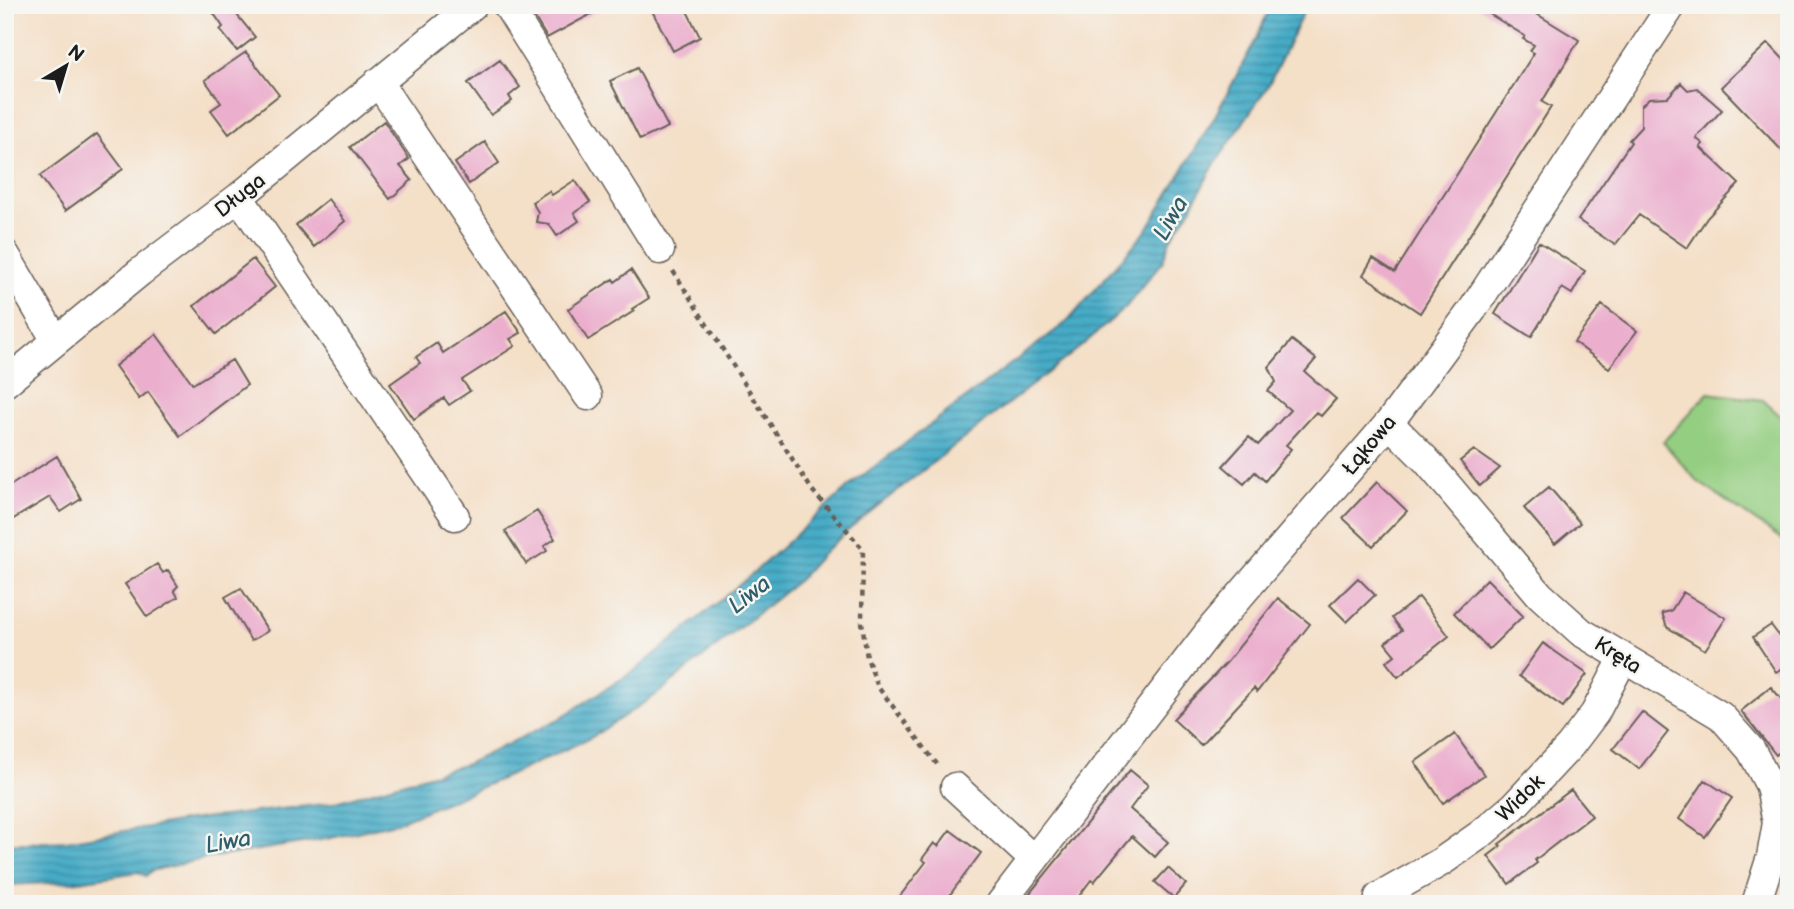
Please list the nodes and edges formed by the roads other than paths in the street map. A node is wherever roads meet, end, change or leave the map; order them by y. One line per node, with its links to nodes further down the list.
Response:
1 (473, 5): 4 (street, Długa)
2 (507, 5): 6 (street)
3 (1671, 5): 11 (street, Łąkowa)
4 (378, 82): 5 (street, Długa); 10 (street)
5 (239, 197): 8 (street, Długa); 12 (street)
6 (660, 250)
7 (5, 254): 8 (street)
8 (56, 341): 9 (street, Długa)
9 (5, 383)
10 (588, 396)
11 (1389, 423): 13 (street, Kręta); 15 (street, Łąkowa)
12 (456, 516)
13 (1623, 659): 16 (street, Widok); 18 (street, Kręta)
14 (955, 787): 15 (street)
15 (1034, 860): 17 (street, Łąkowa)
16 (1379, 897)
17 (1000, 904)
18 (1756, 904)

